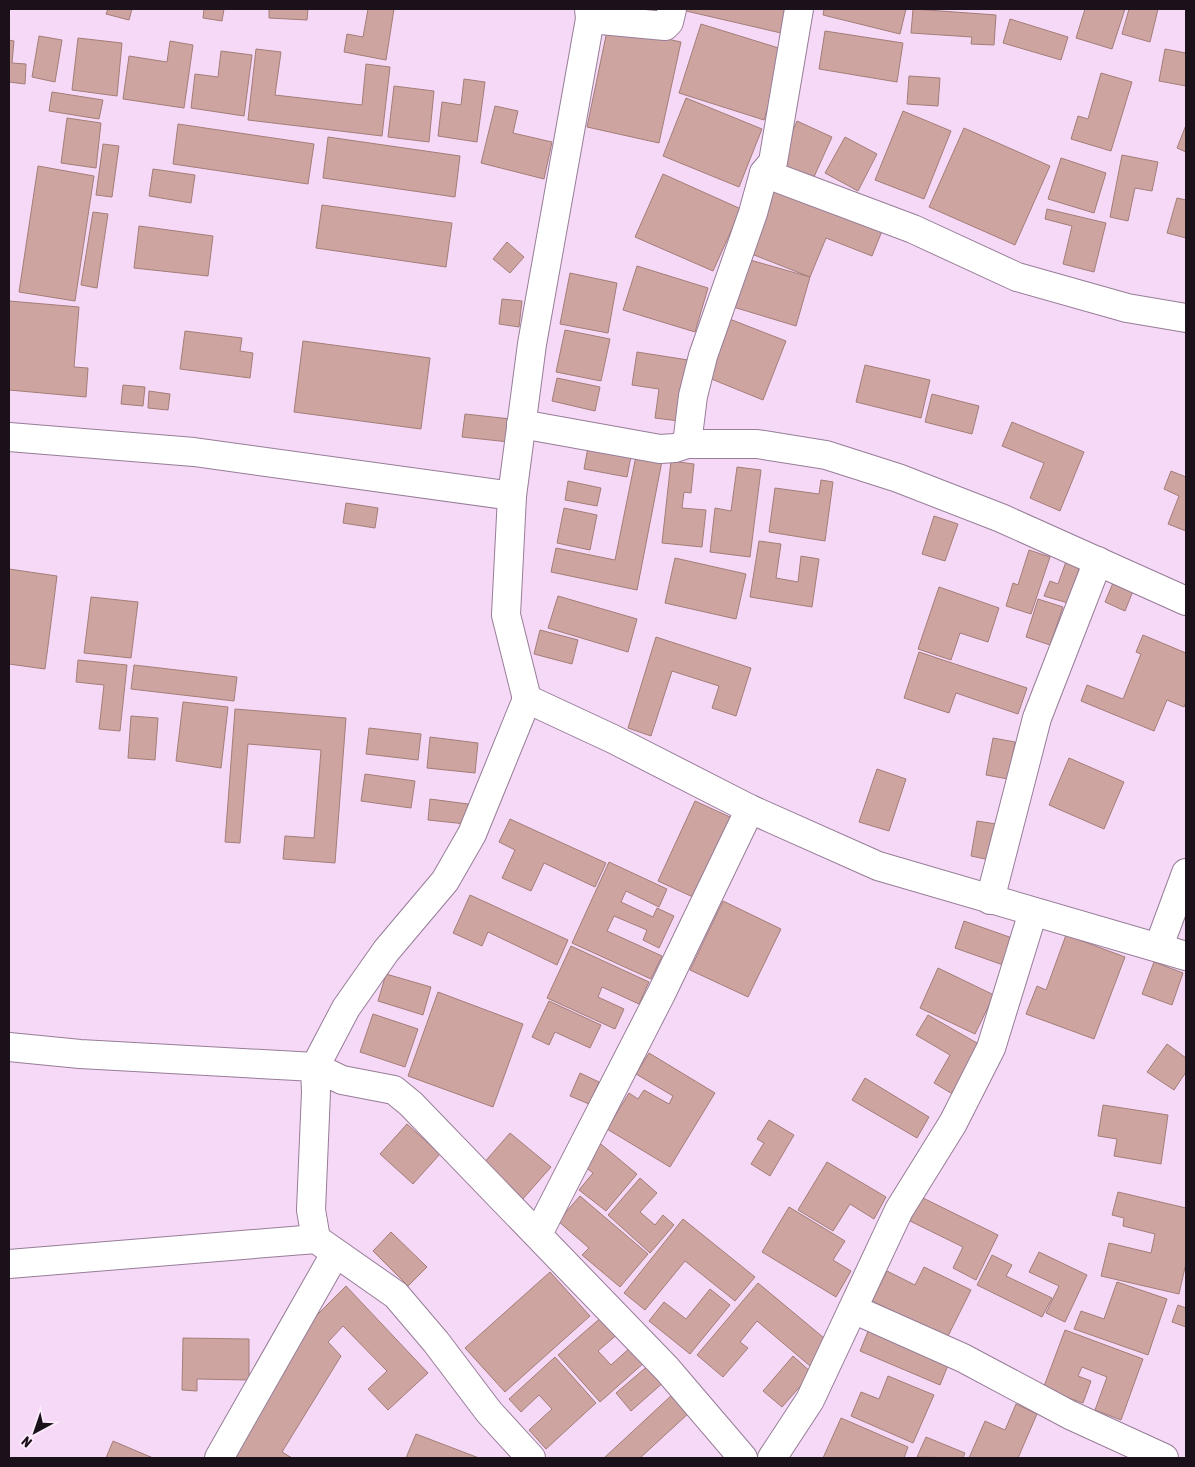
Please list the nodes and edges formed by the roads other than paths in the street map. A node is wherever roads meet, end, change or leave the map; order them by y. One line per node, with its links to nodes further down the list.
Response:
1 (672, 9): 3 (street)
2 (799, 9): 4 (street)
3 (589, 14): 6 (street)
4 (764, 173): 5 (street); 8 (street)
5 (1186, 318)
6 (522, 424): 8 (street); 9 (street)
7 (9, 437): 9 (street)
8 (687, 444): 10 (street)
9 (512, 496): 12 (street)
10 (1098, 561): 11 (street); 15 (street)
11 (1186, 601)
12 (527, 699): 13 (street); 20 (street)
13 (750, 808): 15 (street); 21 (street)
14 (1186, 873): 17 (street)
15 (990, 900): 16 (street)
16 (1033, 912): 17 (street); 24 (street)
17 (1159, 946): 18 (street)
18 (1186, 956)
19 (9, 1047): 20 (street)
20 (315, 1067): 21 (street); 22 (street)
21 (538, 1234): 27 (street)
22 (325, 1246): 23 (street); 25 (street); 26 (street)
23 (9, 1264)
24 (852, 1309): 28 (street); 29 (street)
25 (219, 1458)
26 (531, 1458)
27 (743, 1458)
28 (772, 1458)
29 (1161, 1458)

